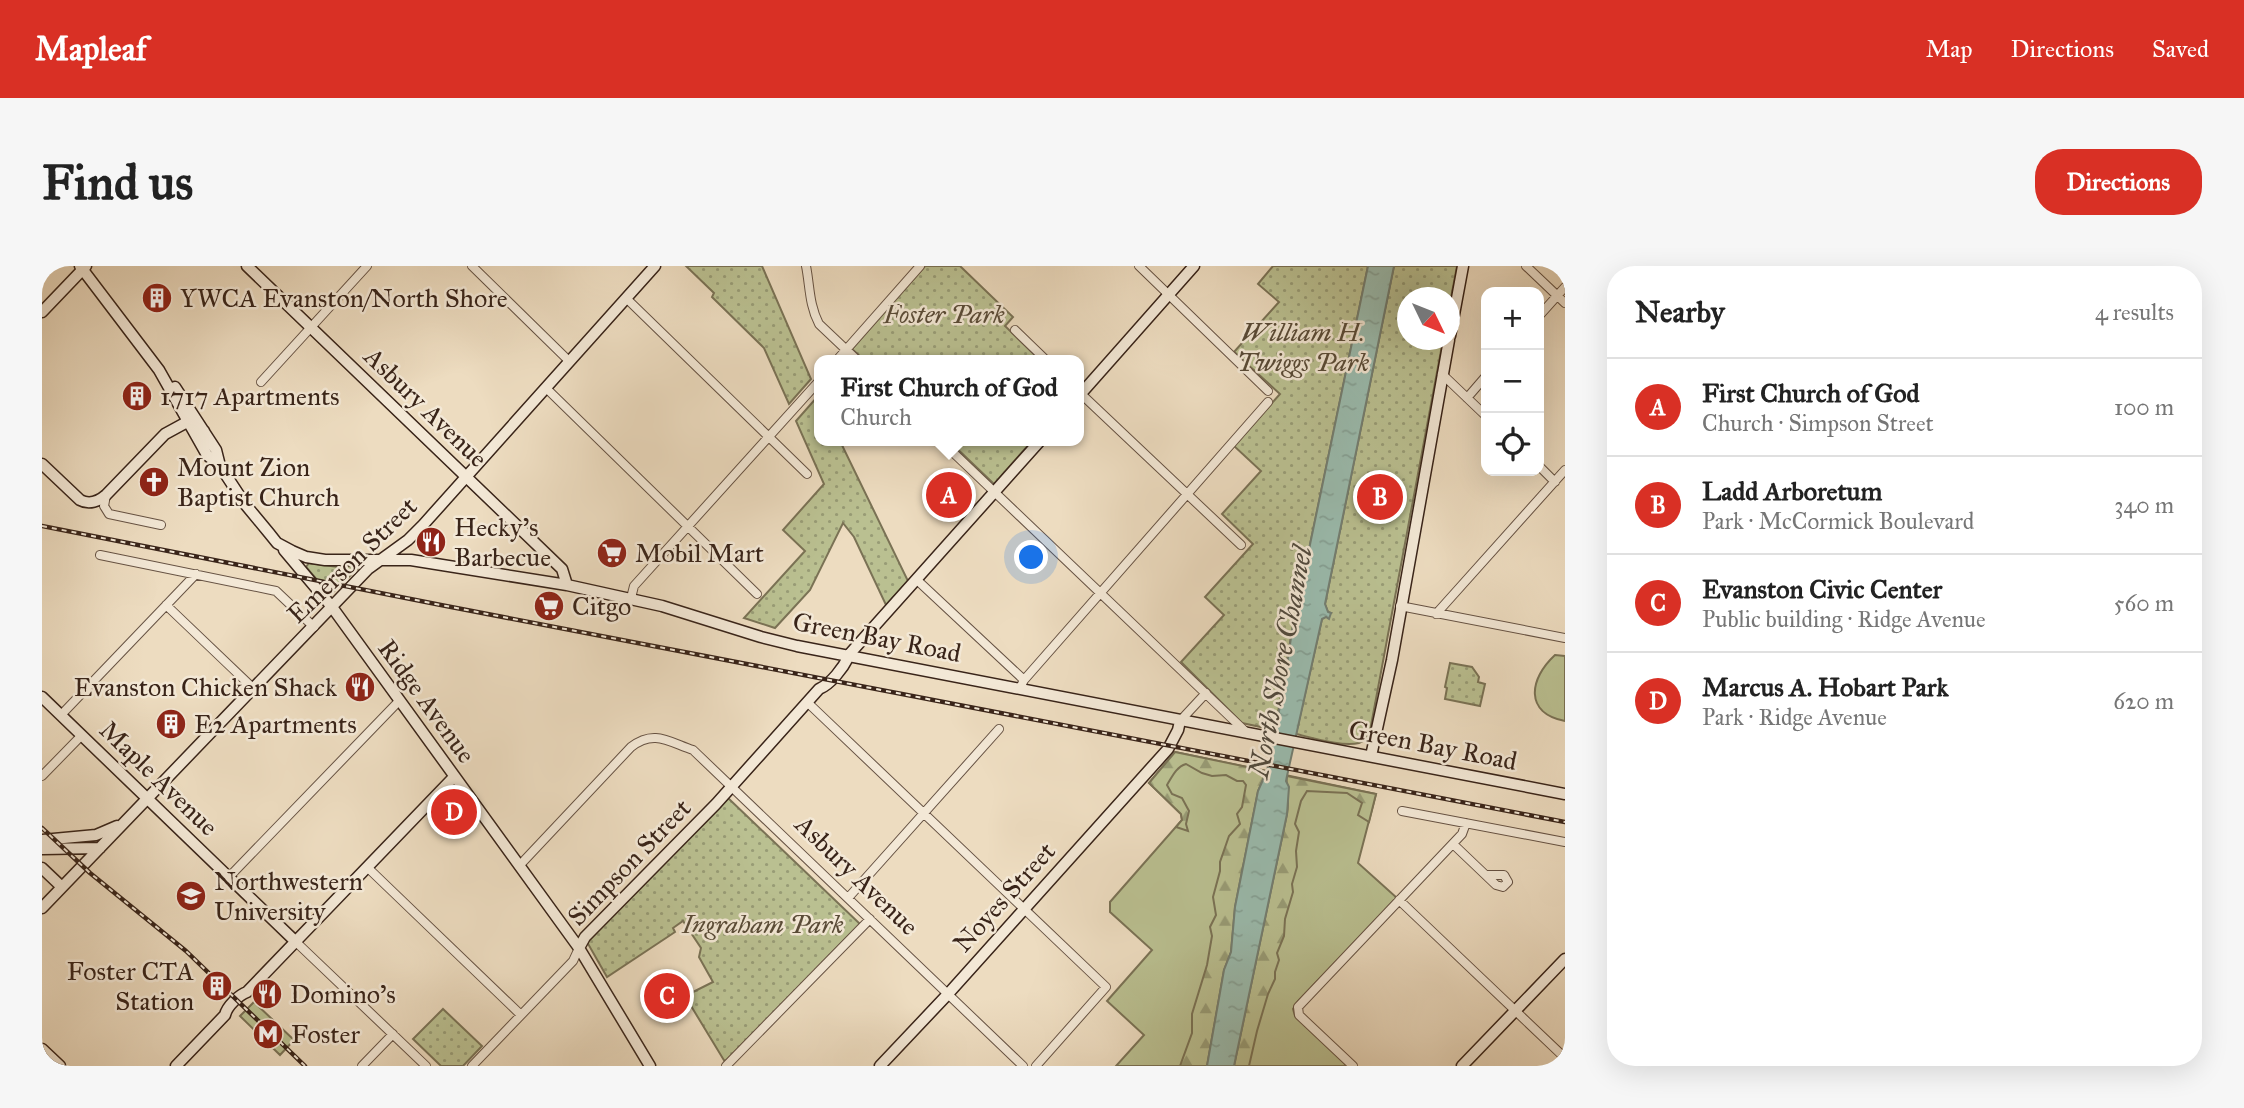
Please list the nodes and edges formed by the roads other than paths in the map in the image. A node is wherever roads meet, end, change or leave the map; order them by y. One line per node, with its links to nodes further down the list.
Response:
1 (247, 266): 20 (street, Asbury Avenue)
2 (367, 266): 20 (street)
3 (472, 266): 27 (street)
4 (655, 266): 16 (street, Emerson Street)
5 (806, 266): 22 (street)
6 (920, 266): 22 (street)
7 (1139, 266): 14 (street)
8 (1194, 266): 14 (street)
9 (1463, 266): 12 (street)
10 (1526, 266): 15 (street)
11 (83, 267): 19 (street); 28 (street)
12 (1459, 287)
13 (1565, 287): 15 (street)
14 (1169, 295): 34 (street); 35 (street)
15 (1557, 295): 17 (street); 18 (street)
16 (626, 298): 27 (street, Emerson Street); 42 (street)
17 (1565, 303)
18 (1544, 310)
19 (42, 312)
20 (312, 328): 30 (street); 50 (street, Asbury Avenue)
21 (1015, 330): 26 (street)
22 (846, 350): 24 (street); 25 (street)
23 (1447, 350): 29 (street)
24 (842, 355)
25 (852, 355)
26 (1041, 355)
27 (569, 361): 33 (street, Emerson Street)
28 (159, 370): 40 (street); 41 (street)
29 (1442, 374): 36 (street); 68 (street)
30 (261, 382)
31 (1481, 382): 36 (street)
32 (814, 387): 42 (street)
33 (546, 388): 50 (street, Emerson Street); 56 (street)
34 (1084, 388)
35 (1268, 391)
36 (1467, 398): 39 (street)
37 (1084, 399): 54 (street)
38 (1268, 402): 54 (street)
39 (1483, 413)
40 (187, 422): 41 (street); 46 (street); 53 (street)
41 (204, 430): 46 (street)
42 (768, 437): 49 (street); 56 (street)
43 (946, 446): 52 (street)
44 (1036, 446): 52 (street, Simpson Street)
45 (42, 464): 53 (street)
46 (220, 466): 57 (street, Green Bay Road)
47 (1565, 470): 51 (street)
48 (1544, 471): 51 (street)
49 (807, 474)
50 (467, 478): 60 (street, Emerson Street); 63 (street, Asbury Avenue)
51 (1555, 482): 70 (street)
52 (995, 492): 62 (street, Simpson Street); 64 (street)
53 (106, 495): 55 (street)
54 (1187, 495): 58 (street); 64 (street)
55 (161, 525)
56 (689, 526): 65 (street); 66 (street)
57 (277, 542): 60 (street, Green Bay Road); 69 (street, Ridge Avenue)
58 (1241, 545)
59 (100, 555): 61 (street)
60 (381, 560): 63 (street, Green Bay Road); 69 (street, Emerson Street)
61 (196, 574): 67 (street); 71 (street)
62 (917, 580): 73 (street, Simpson Street); 74 (street)
63 (567, 585): 66 (street, Green Bay Road)
64 (1100, 593): 74 (street); 76 (street)
65 (757, 594)
66 (631, 598): 73 (street, Green Bay Road)
67 (166, 605): 75 (street); 80 (street)
68 (1400, 606): 70 (street); 85 (street)
69 (332, 607): 71 (street, Emerson Street); 78 (street, Ridge Avenue)
70 (1436, 614): 72 (street)
71 (314, 627): 75 (street, Emerson Street)
72 (1565, 638)
73 (849, 656): 74 (street, Green Bay Road); 79 (street, Simpson Street)
74 (1022, 684): 81 (street, Green Bay Road)
75 (254, 689): 90 (street, Emerson Street)
76 (1206, 693): 81 (street, Noyes Street); 83 (street)
77 (42, 697): 80 (street, Maple Avenue)
78 (399, 701): 87 (street, Ridge Avenue); 104 (street)
79 (807, 702): 88 (street, Simpson Street); 92 (street)
80 (61, 715): 84 (street, Maple Avenue)
81 (1180, 720): 83 (street, Green Bay Road); 109 (street, Noyes Street)
82 (999, 729): 92 (street)
83 (1247, 733): 85 (street, Green Bay Road)
84 (82, 735): 86 (street); 90 (street, Maple Avenue)
85 (1371, 756): 89 (street, Green Bay Road)
86 (42, 776)
87 (454, 777): 100 (street, Ridge Avenue); 102 (street)
88 (732, 787): 100 (street, Asbury Avenue); 106 (street, Asbury Avenue); 112 (street, Simpson Street)
89 (1565, 794)
90 (148, 798): 94 (street, Emerson Street); 104 (street, Maple Avenue)
91 (1402, 811): 93 (street)
92 (923, 814): 106 (street); 109 (street)
93 (1466, 823): 96 (street); 97 (street)
94 (123, 824): 95 (street); 98 (street, Emerson Street)
95 (42, 840)
96 (1565, 842)
97 (1453, 844): 103 (street); 107 (street)
98 (100, 848): 99 (street); 105 (street, Emerson Street)
99 (42, 849)
100 (519, 866): 112 (street, Ridge Avenue)
101 (42, 868): 105 (street)
102 (368, 868): 111 (street); 116 (street)
103 (1486, 875)
104 (229, 877): 111 (street, Maple Avenue)
105 (62, 887): 108 (street, Emerson Street)
106 (848, 898): 110 (street, Asbury Avenue)
107 (1399, 900): 115 (street); 130 (street)
108 (42, 908)
109 (1023, 910): 114 (street, Noyes Street); 129 (street)
110 (870, 919): 114 (street, Asbury Avenue); 126 (street)
111 (296, 942): 117 (street, Maple Avenue); 121 (street)
112 (579, 948): 116 (street, Simpson Street); 125 (street, Ridge Avenue)
113 (1565, 958): 115 (street)
114 (948, 994): 127 (street, Noyes Street); 128 (street, Asbury Avenue)
115 (1515, 1010): 119 (street); 131 (street)
116 (521, 1015): 124 (street, Simpson Street)
117 (393, 1034): 122 (street); 123 (street, Maple Avenue)
118 (42, 1049): 120 (street)
119 (1565, 1058)
120 (60, 1066)
121 (176, 1066)
122 (362, 1066)
123 (426, 1066)
124 (472, 1066)
125 (650, 1066)
126 (726, 1066)
127 (880, 1066)
128 (1023, 1066)
129 (1036, 1066)
130 (1353, 1066)
131 (1462, 1066)

